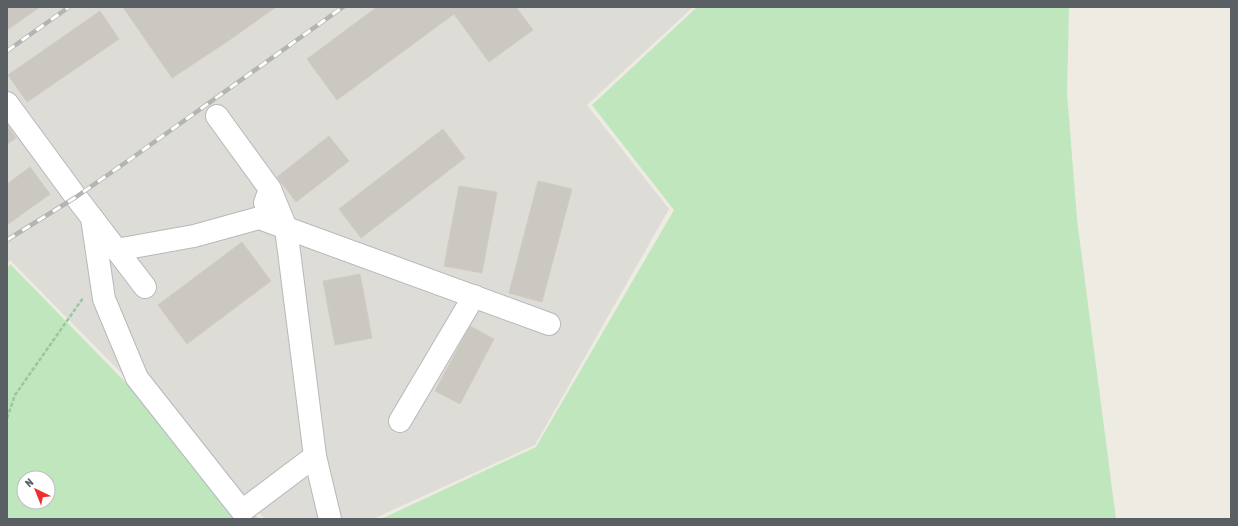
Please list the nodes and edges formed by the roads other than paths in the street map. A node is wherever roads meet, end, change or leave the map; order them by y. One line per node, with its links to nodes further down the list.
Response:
1 (7, 103): 4 (lane)
2 (217, 116): 3 (lane)
3 (270, 189): 5 (lane); 6 (lane)
4 (92, 218): 7 (lane); 12 (lane)
5 (260, 218): 6 (lane); 7 (lane)
6 (286, 228): 9 (lane); 12 (lane)
7 (116, 250): 8 (lane)
8 (145, 287)
9 (474, 296): 10 (lane); 11 (lane)
10 (549, 324)
11 (400, 421)
12 (315, 456): 13 (lane)
13 (330, 519)

